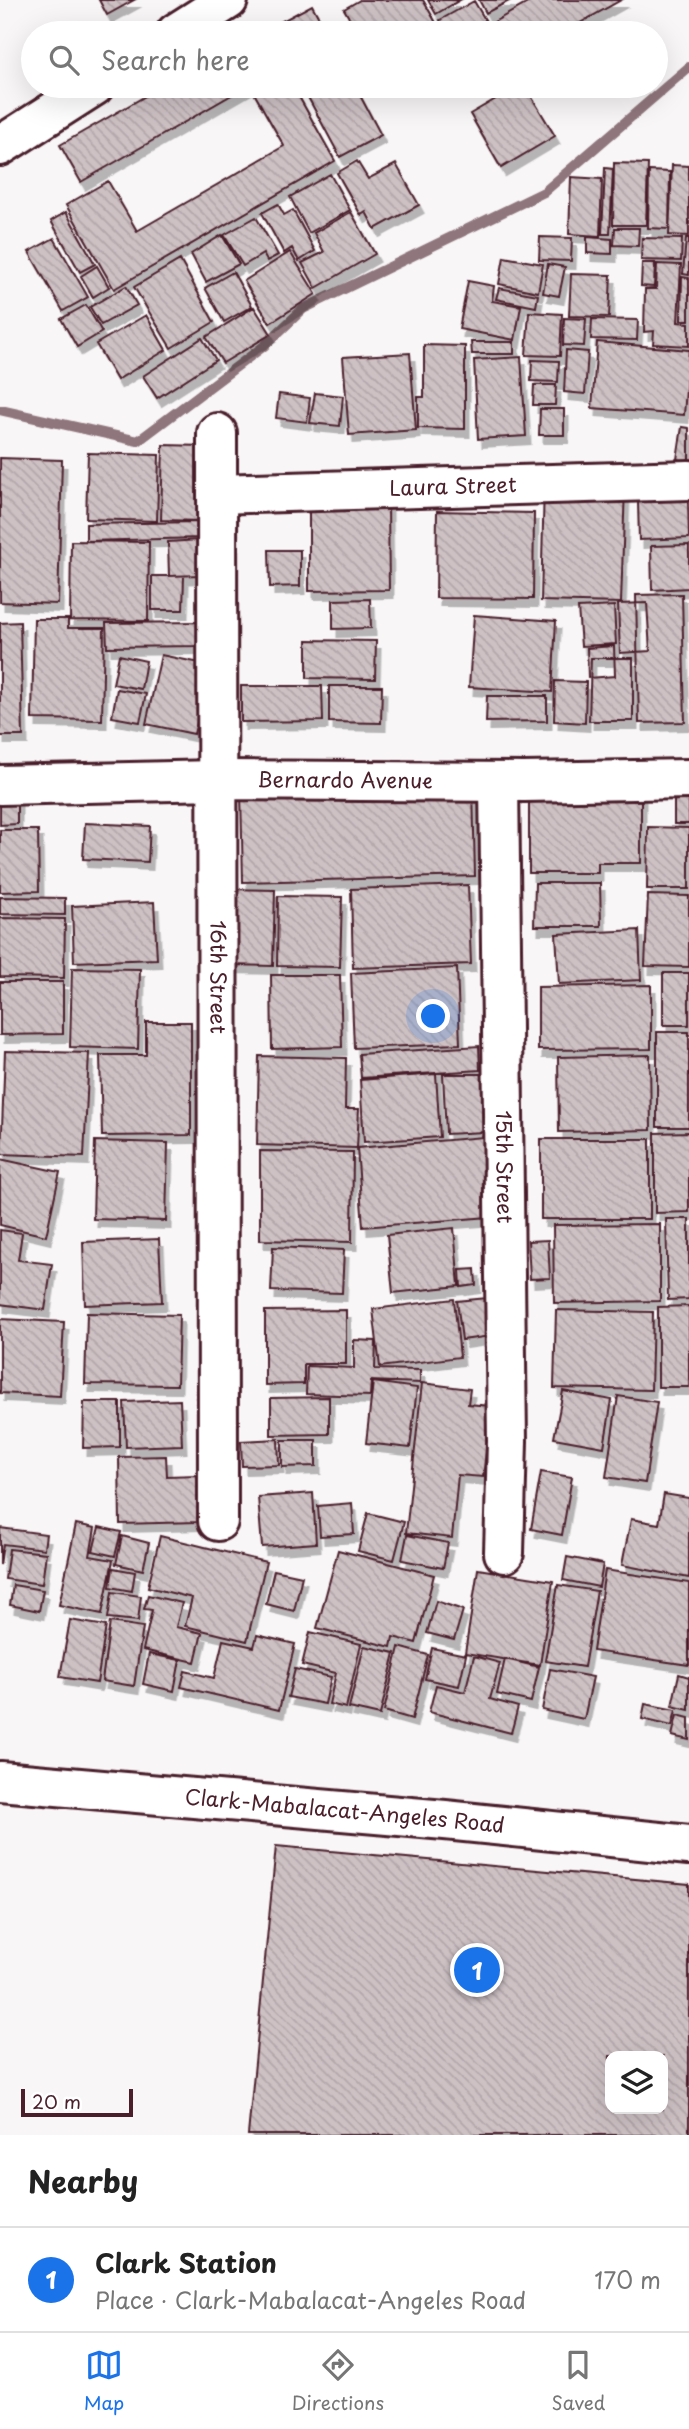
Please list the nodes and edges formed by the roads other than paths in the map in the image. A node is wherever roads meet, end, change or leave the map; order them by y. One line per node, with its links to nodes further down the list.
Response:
1 (228, 0): 2 (street)
2 (195, 21)
3 (75, 98): 4 (street)
4 (0, 146)
5 (217, 433): 7 (street, 16th Street)
6 (689, 480): 7 (street, Laura Street)
7 (217, 494): 9 (street, 16th Street)
8 (689, 779): 10 (street, Bernardo Avenue)
9 (216, 780): 10 (street, Bernardo Avenue); 11 (street, Bernardo Avenue); 12 (street, 16th Street)
10 (499, 782): 13 (street, 15th Street)
11 (0, 785)
12 (218, 1521)
13 (504, 1553)
14 (0, 1781): 15 (street, Clark-Mabalacat-Angeles Road)
15 (689, 1844)

